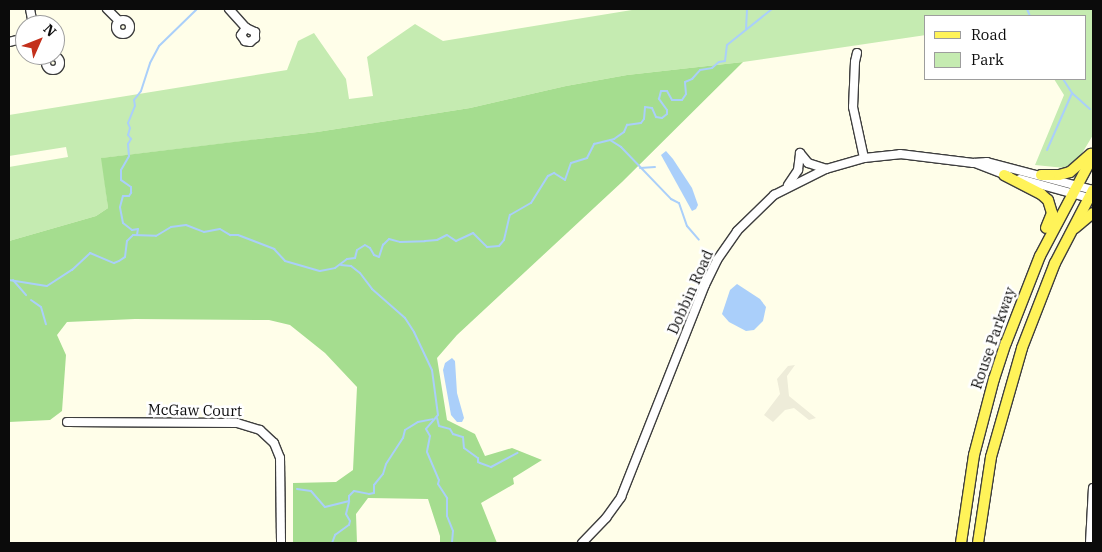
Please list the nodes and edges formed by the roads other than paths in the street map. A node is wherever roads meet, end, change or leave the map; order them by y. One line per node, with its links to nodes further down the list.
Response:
1 (107, 9): 3 (street)
2 (228, 9): 4 (street)
3 (119, 21)
4 (246, 28)
5 (857, 53): 8 (street)
6 (1093, 151): 12 (main road)
7 (1093, 156): 13 (main road, Rouse Parkway)
8 (864, 158): 9 (street, Dobbin Road); 10 (street, Dobbin Road)
9 (974, 163): 11 (street, Dobbin Road); 12 (street, Dobbin Road)
10 (826, 168): 14 (street, Dobbin Road); 14 (street)
11 (1004, 175): 16 (street, Dobbin Road); 19 (main road)
12 (1041, 175): 13 (street, Dobbin Road)
13 (1077, 185): 15 (street, Dobbin Road); 16 (main road, Rouse Parkway)
14 (786, 188): 22 (street, Dobbin Road)
15 (1092, 194): 16 (street, Dobbin Road); 18 (main road, Rouse Parkway)
16 (1072, 195): 19 (main road, Rouse Parkway)
17 (1093, 213): 18 (main road)
18 (1068, 236): 27 (main road, Rouse Parkway)
19 (994, 379): 26 (main road, Rouse Parkway)
20 (67, 422): 23 (street, McGaw Court)
21 (1093, 488): 28 (street)
22 (590, 536): 24 (street, Dobbin Road); 25 (street)
23 (281, 543)
24 (582, 543)
25 (596, 543)
26 (961, 543)
27 (978, 543)
28 (1090, 543)

